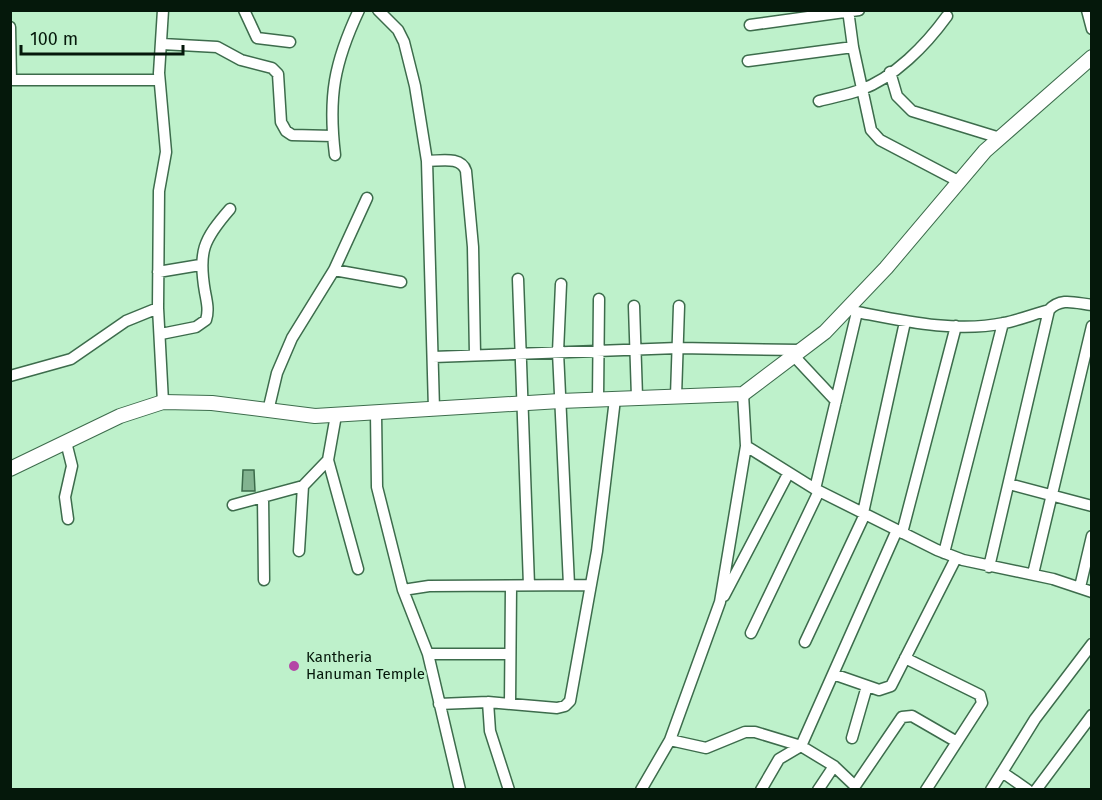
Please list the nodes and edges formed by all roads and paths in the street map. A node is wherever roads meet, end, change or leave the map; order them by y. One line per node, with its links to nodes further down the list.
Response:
1 (163, 10): 12 (street)
2 (244, 10): 11 (street)
3 (359, 10): 21 (street)
4 (378, 10): 24 (street)
5 (1087, 10): 10 (street)
6 (852, 11): 8 (street); 13 (street)
7 (946, 16): 16 (street)
8 (750, 25)
9 (10, 27): 17 (street)
10 (1092, 28)
11 (290, 42)
12 (162, 44): 18 (street); 21 (street)
13 (853, 47): 15 (street); 19 (street)
14 (1092, 57): 22 (main road)
15 (748, 62)
16 (890, 72): 19 (street); 22 (street)
17 (11, 80): 18 (street)
18 (159, 80): 30 (street)
19 (861, 90): 20 (street); 25 (street)
20 (819, 101)
21 (333, 136): 23 (street)
22 (1000, 138): 25 (main road)
23 (335, 155)
24 (427, 161): 52 (street); 53 (street)
25 (960, 182): 39 (main road)
26 (368, 198): 29 (street)
27 (230, 209): 28 (street)
28 (200, 265): 30 (street); 45 (street)
29 (334, 270): 32 (street); 65 (street)
30 (158, 272): 38 (street)
31 (518, 279): 50 (street)
32 (401, 282)
33 (561, 284): 49 (street)
34 (599, 299): 48 (street)
35 (1092, 305): 40 (street)
36 (634, 306): 47 (street)
37 (679, 306): 46 (street)
38 (158, 308): 45 (street); 54 (street)
39 (853, 310): 41 (street); 51 (main road); 61 (street)
40 (1049, 310): 42 (street); 73 (street)
41 (905, 322): 43 (street); 80 (street)
42 (1003, 323): 43 (street); 85 (street)
43 (956, 326): 82 (street)
44 (1092, 326): 76 (street)
45 (161, 334): 62 (street)
46 (678, 348): 47 (street); 51 (street); 56 (street)
47 (636, 350): 48 (street); 57 (street)
48 (598, 351): 49 (street); 58 (street)
49 (558, 352): 50 (street); 60 (street)
50 (519, 353): 52 (street); 63 (street)
51 (796, 353): 55 (main road); 61 (street)
52 (475, 354): 53 (street)
53 (433, 357): 64 (street)
54 (10, 376)
55 (743, 394): 56 (main road); 69 (street)
56 (676, 396): 57 (main road)
57 (637, 398): 59 (main road)
58 (598, 399): 59 (main road); 60 (main road)
59 (615, 399): 93 (street)
60 (560, 401): 63 (main road); 92 (street)
61 (836, 401): 75 (street)
62 (163, 402): 65 (main road); 68 (main road)
63 (522, 403): 64 (main road); 91 (street)
64 (434, 409): 66 (main road)
65 (268, 411): 67 (main road)
66 (376, 413): 67 (main road); 96 (street)
67 (336, 415): 70 (street)
68 (66, 442): 71 (main road); 81 (street)
69 (746, 446): 72 (street); 98 (street)
70 (328, 460): 74 (street); 88 (street)
71 (10, 469)
72 (788, 474): 75 (street); 98 (street)
73 (1009, 484): 76 (street); 87 (street)
74 (303, 486): 77 (street); 84 (street)
75 (817, 490): 80 (street); 99 (street)
76 (1051, 496): 79 (street); 89 (street)
77 (263, 497): 78 (street); 90 (street)
78 (233, 505)
79 (1092, 506)
80 (864, 513): 82 (street); 100 (street)
81 (68, 519)
82 (900, 532): 85 (street); 105 (street)
83 (1092, 536): 95 (street)
84 (299, 551)
85 (944, 553): 86 (street)
86 (956, 558): 87 (street); 104 (street)
87 (989, 567): 89 (street)
88 (358, 568)
89 (1033, 574): 95 (street)
90 (264, 580)
91 (529, 585): 92 (street); 94 (street)
92 (569, 585): 93 (street)
93 (591, 585): 109 (street)
94 (511, 587): 96 (street); 103 (street)
95 (1080, 587): 97 (street)
96 (403, 590): 102 (street)
97 (1092, 592)
98 (720, 602): 112 (street)
99 (751, 633)
100 (806, 642)
101 (1089, 650): 116 (street)
102 (429, 654): 103 (street); 108 (street)
103 (510, 654): 109 (street)
104 (905, 658): 106 (street); 113 (street)
105 (833, 674): 106 (street); 114 (street)
106 (867, 686): 111 (street)
107 (488, 702): 108 (street); 109 (street); 119 (street)
108 (438, 704): 118 (street)
109 (510, 704)
110 (1092, 715): 127 (street)
111 (852, 738)
112 (670, 740): 114 (street); 120 (street)
113 (957, 742): 117 (street); 124 (street)
114 (801, 746): 115 (street); 121 (street)
115 (834, 766): 117 (street); 122 (street)
116 (1002, 772): 125 (street); 126 (street)
117 (854, 788): 123 (street)
118 (460, 789)
119 (509, 789)
120 (641, 789)
121 (761, 789)
122 (818, 789)
123 (868, 789)
124 (926, 789)
125 (991, 789)
126 (1028, 789)
127 (1036, 789)

